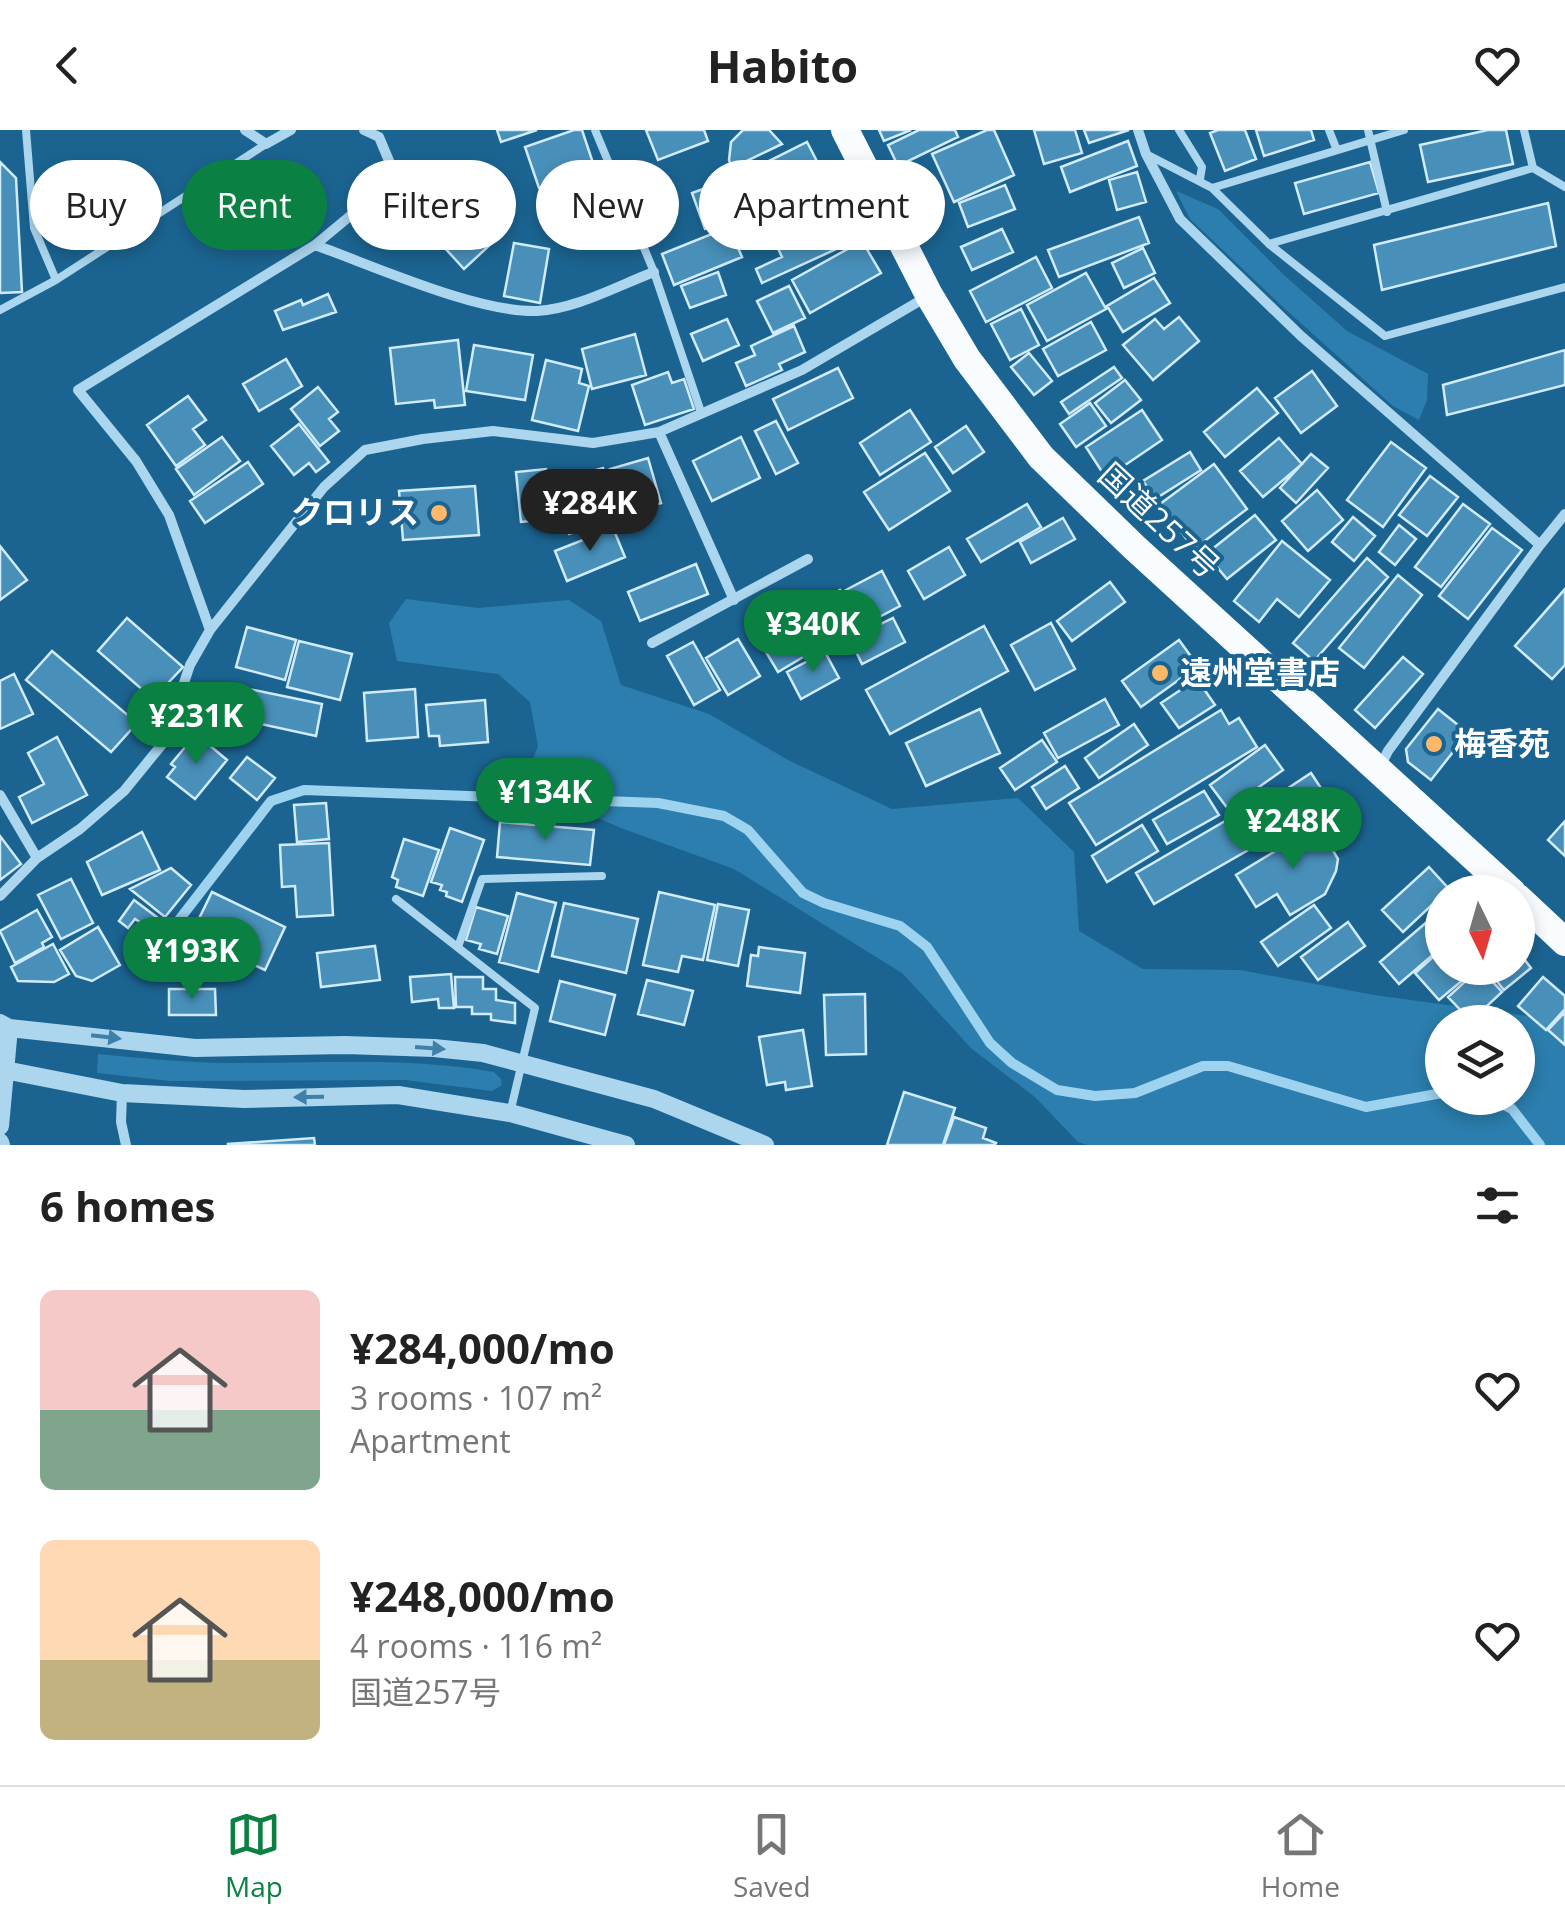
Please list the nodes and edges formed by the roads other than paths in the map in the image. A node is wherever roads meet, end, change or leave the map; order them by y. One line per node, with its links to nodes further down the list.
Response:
1 (26, 130): 26 (lane)
2 (245, 130): 13 (street)
3 (290, 130): 13 (street)
4 (364, 130): 21 (street)
5 (595, 130): 25 (lane)
6 (845, 130): 28 (highway, 国道257号)
7 (1138, 130): 15 (street)
8 (1179, 130): 17 (lane)
9 (1329, 130): 14 (lane)
10 (1404, 130): 12 (lane)
11 (1524, 130): 16 (lane)
12 (1370, 134): 14 (lane); 20 (lane)
13 (266, 144): 26 (lane)
14 (1336, 148): 19 (lane)
15 (1146, 154): 17 (lane); 33 (street)
16 (1533, 168): 18 (lane); 20 (lane)
17 (1200, 179): 19 (lane)
18 (1565, 187)
19 (1212, 188): 22 (lane)
20 (1386, 212): 22 (lane)
21 (327, 236)
22 (1269, 244): 27 (lane)
23 (327, 249): 25 (street)
24 (308, 250): 36 (street)
25 (654, 272): 30 (lane)
26 (56, 280): 29 (lane)
27 (1565, 286)
28 (929, 295): 30 (street); 38 (highway, 国道257号)
29 (0, 310)
30 (702, 412): 31 (street)
31 (659, 432): 35 (street); 36 (street)
32 (1565, 514): 33 (street)
33 (1540, 545): 38 (street)
34 (808, 559): 35 (street)
35 (734, 600): 37 (street)
36 (210, 630): 40 (street)
37 (652, 643)
38 (1378, 771): 41 (highway, 国道257号)
39 (0, 795): 40 (street)
40 (37, 858): 43 (street)
41 (1493, 875)
42 (602, 876): 47 (lane)
43 (0, 896)
44 (396, 898): 47 (lane)
45 (1535, 914): 46 (highway, 国道257号)
46 (1565, 942)
47 (458, 947): 49 (lane)
48 (4, 1025): 49 (street, one-way to 49); 50 (street)
49 (522, 1062): 52 (lane); 56 (street)
50 (2, 1069): 51 (street); 53 (street)
51 (122, 1092): 52 (street, one-way to 51); 54 (street)
52 (510, 1114): 55 (street)
53 (0, 1126)
54 (126, 1145)
55 (626, 1145)
56 (764, 1145)

